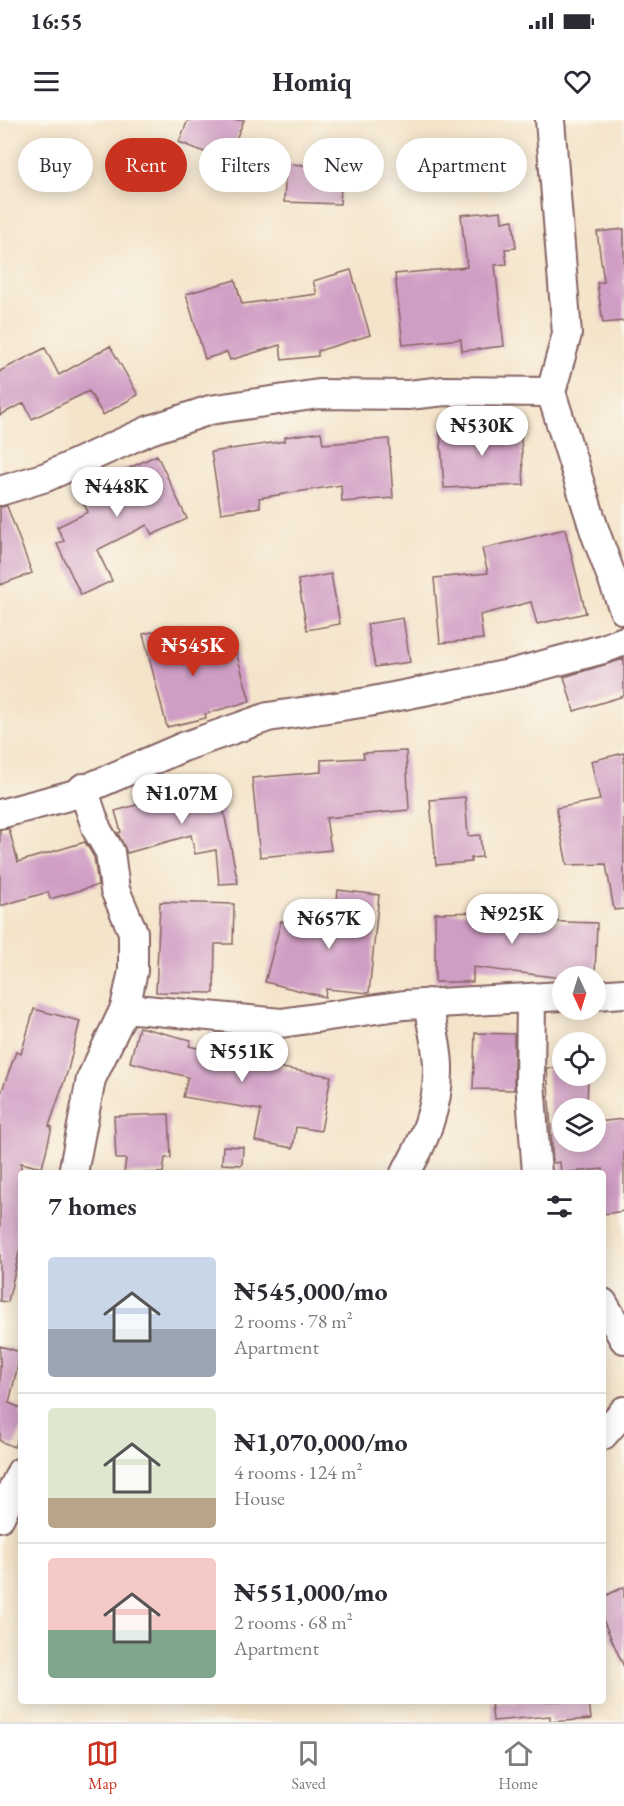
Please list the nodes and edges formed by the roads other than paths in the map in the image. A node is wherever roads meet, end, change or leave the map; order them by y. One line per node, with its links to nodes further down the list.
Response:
1 (550, 120): 2 (street)
2 (551, 392): 3 (street); 4 (street)
3 (0, 491)
4 (624, 610)
5 (624, 641): 6 (street)
6 (83, 788): 7 (street); 13 (street)
7 (0, 814)
8 (624, 993): 9 (street)
9 (606, 994)
10 (552, 997): 11 (street)
11 (531, 998): 12 (street); 16 (street)
12 (428, 1003): 13 (street); 15 (street)
13 (125, 1008): 14 (street)
14 (74, 1170)
15 (407, 1170)
16 (537, 1170)
17 (606, 1309): 18 (street)
18 (624, 1339)
19 (624, 1411): 20 (street)
20 (606, 1432)
21 (18, 1478): 22 (street)
22 (0, 1517)

